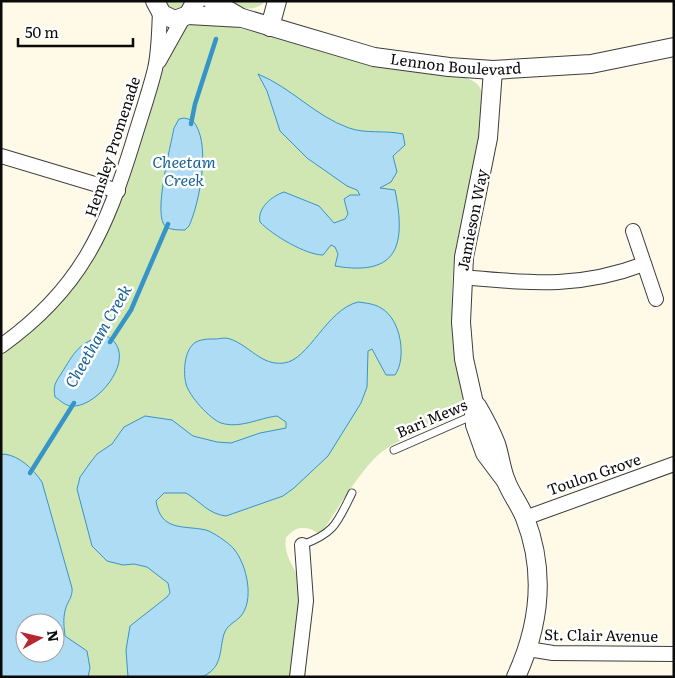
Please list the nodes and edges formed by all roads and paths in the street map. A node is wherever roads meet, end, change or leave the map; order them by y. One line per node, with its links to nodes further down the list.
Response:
1 (212, 1): 5 (street, Lennon Boulevard)
2 (277, 1): 6 (street)
3 (155, 6): 4 (street, Lennon Boulevard); 8 (street, Hemsley Promenade)
4 (189, 11): 5 (street, Lennon Boulevard); 8 (street, Hemsley Promenade)
5 (242, 18): 6 (street, Lennon Boulevard)
6 (270, 27): 9 (street, Lennon Boulevard)
7 (674, 47): 9 (street, Lennon Boulevard)
8 (155, 68): 11 (street, Hemsley Promenade)
9 (493, 70): 14 (street, Jamieson Way)
10 (1, 156): 11 (street)
11 (118, 191): 16 (street, Hemsley Promenade)
12 (633, 230): 13 (street)
13 (644, 264): 14 (street); 15 (street)
14 (462, 277): 17 (street, Jamieson Way)
15 (656, 299)
16 (1, 346)
17 (476, 409): 18 (lane, Bari Mews); 21 (street, Jamieson Way)
18 (394, 450)
19 (674, 464): 21 (street, Toulon Grove)
20 (352, 493): 22 (lane)
21 (525, 518): 23 (street, Jamieson Way)
22 (302, 545): 25 (street)
23 (528, 649): 24 (street, St. Clair Avenue); 26 (street, Jamieson Way)
24 (674, 654)
25 (297, 677)
26 (516, 677)

